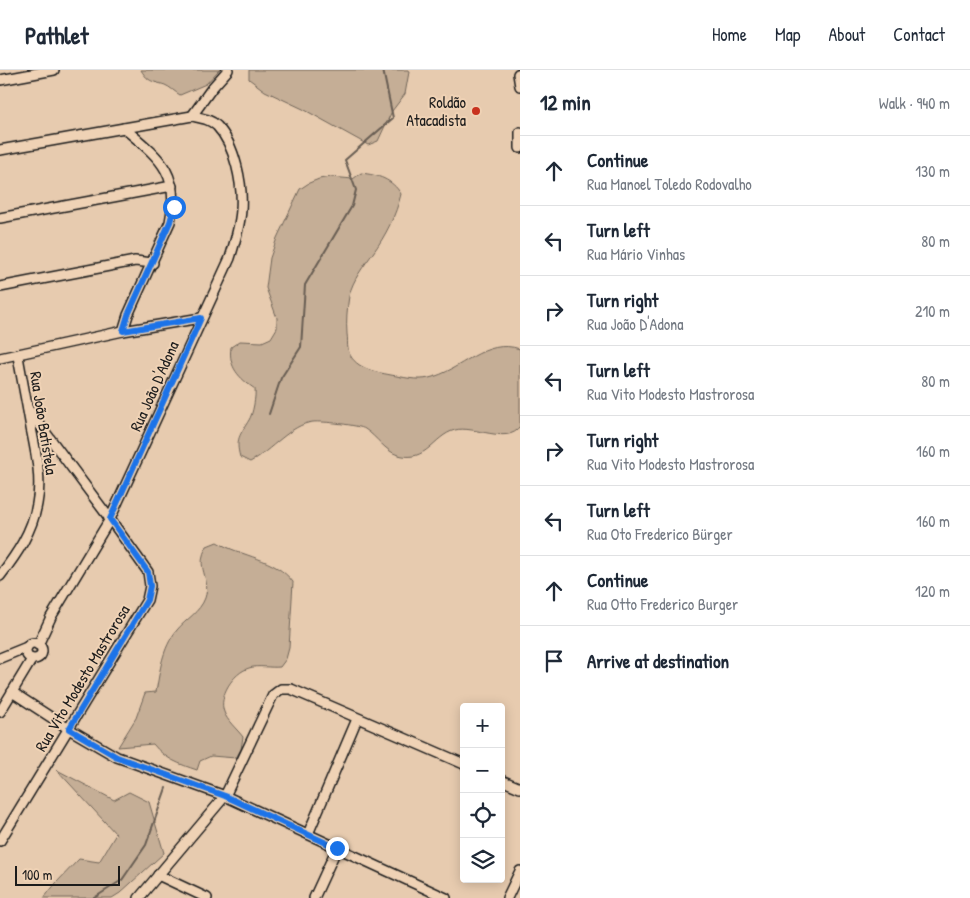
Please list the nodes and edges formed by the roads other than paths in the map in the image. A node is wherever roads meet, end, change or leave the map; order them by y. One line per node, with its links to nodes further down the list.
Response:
1 (54, 70): 4 (street)
2 (228, 70): 6 (street)
3 (518, 74): 5 (street)
4 (0, 80)
5 (520, 86)
6 (192, 116): 7 (street); 15 (street, Rua João D'Adona)
7 (124, 128): 10 (street); 11 (street)
8 (520, 132): 9 (street)
9 (520, 148)
10 (0, 150)
11 (172, 186): 12 (street); 13 (street)
12 (0, 218)
13 (153, 263): 14 (street); 16 (street)
14 (0, 287)
15 (201, 318): 16 (street); 20 (street, Rua João D'Adona)
16 (123, 331): 17 (street)
17 (18, 356): 18 (street); 19 (street, Rua João Batistela)
18 (0, 358)
19 (28, 409): 20 (street, Rua Vito Modesto Mastrorosa); 21 (street, Rua João Batistela)
20 (110, 519): 22 (street, Rua João D'Adona); 29 (street, Rua Vito Modesto Mastrorosa)
21 (0, 576)
22 (38, 645): 23 (street); 25 (street)
23 (27, 647): 24 (street); 25 (street)
24 (0, 658)
25 (32, 659): 26 (street)
26 (12, 692): 27 (street); 29 (street)
27 (0, 712)
28 (357, 719): 30 (street); 33 (street); 34 (street)
29 (69, 729): 33 (street); 35 (street, Rua Vito Modesto Mastrorosa)
30 (460, 762)
31 (505, 782): 32 (street)
32 (520, 788)
33 (225, 796): 34 (street); 38 (street)
34 (308, 834): 36 (street)
35 (0, 841)
36 (337, 848): 41 (street); 42 (street)
37 (520, 871): 43 (street)
38 (158, 875): 39 (street); 40 (street)
39 (139, 898)
40 (207, 898)
41 (314, 898)
42 (446, 898)
43 (507, 898)

